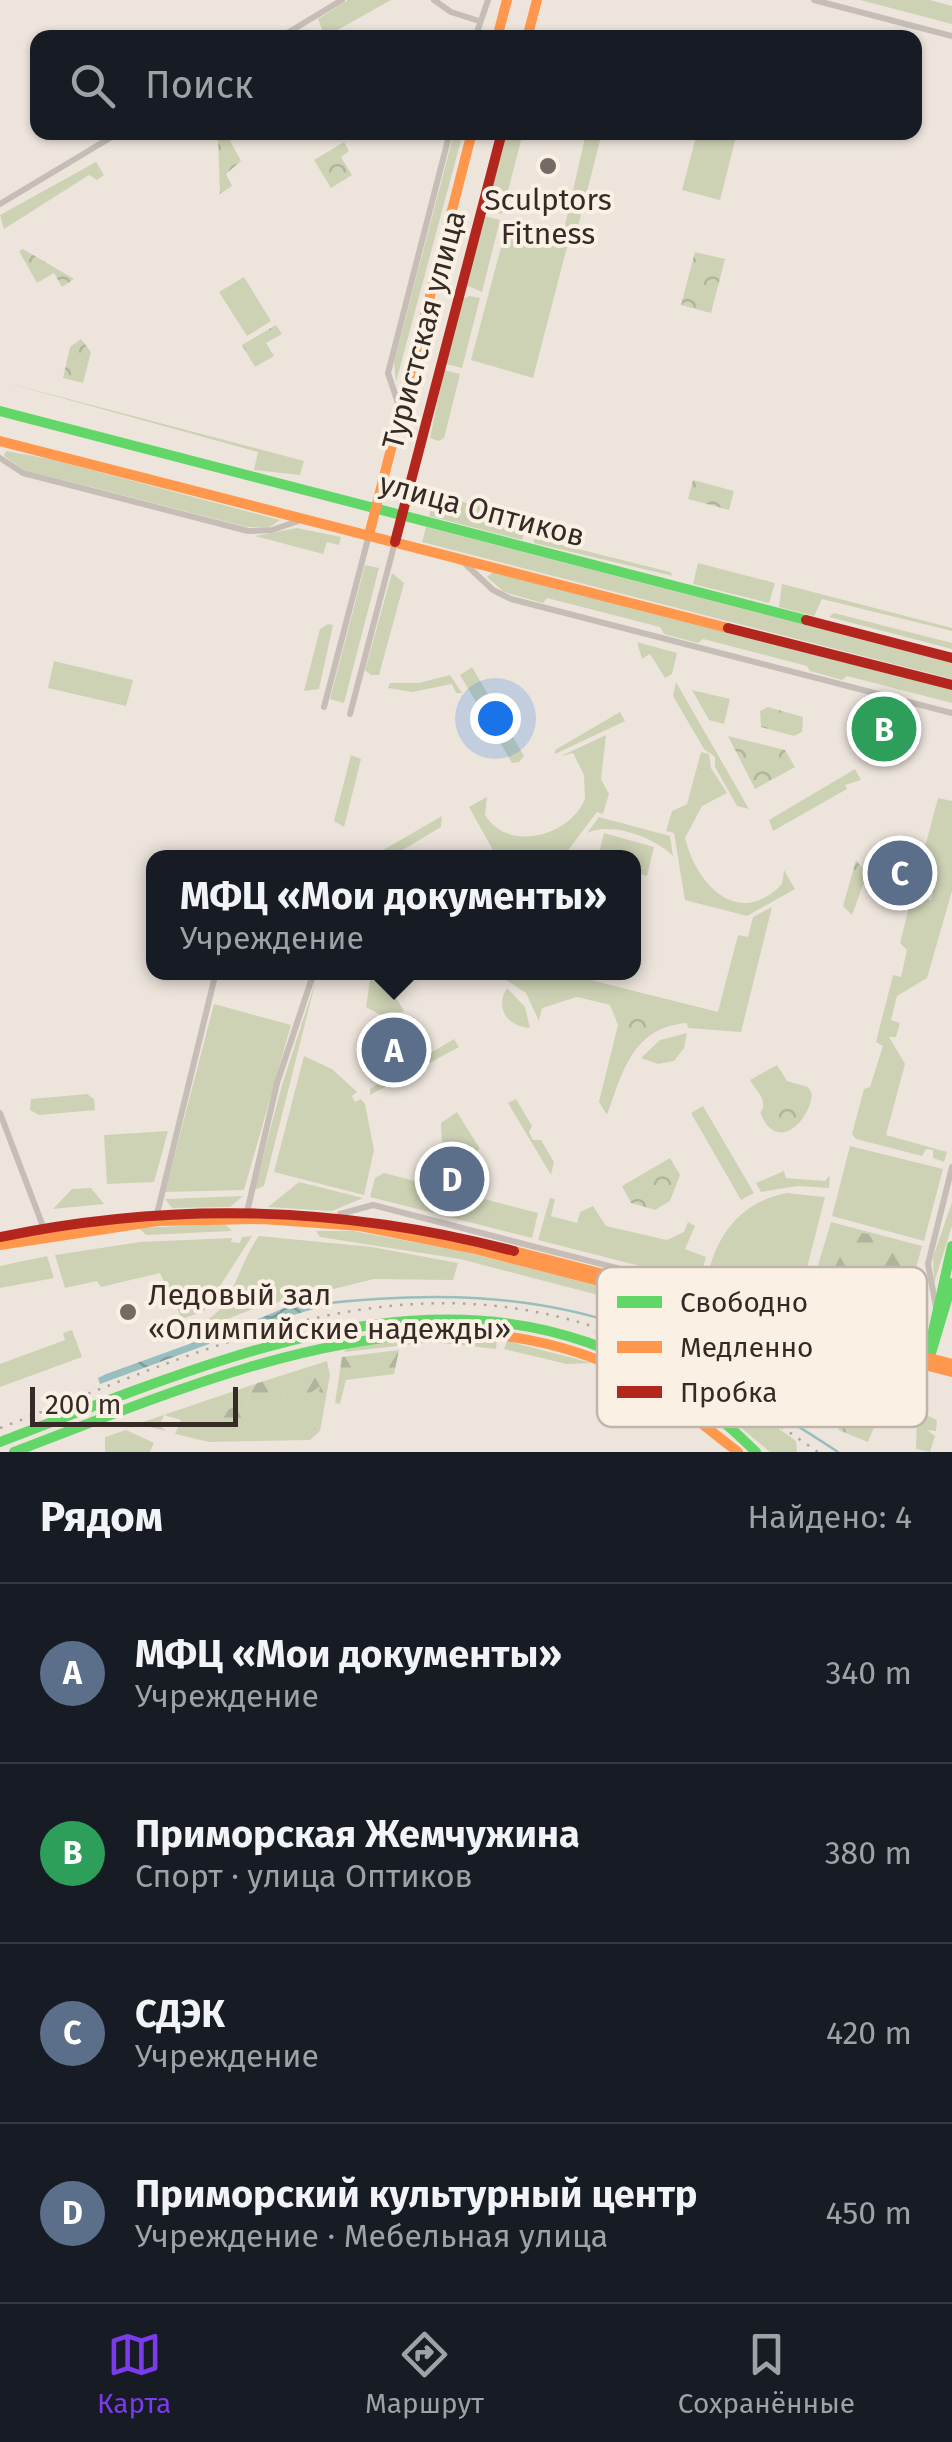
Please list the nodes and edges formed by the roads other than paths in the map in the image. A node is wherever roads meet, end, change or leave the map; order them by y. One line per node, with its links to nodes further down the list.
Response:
1 (342, 0): 8 (street)
2 (434, 0): 7 (street)
3 (488, 0): 7 (street)
4 (507, 0): 10 (street)
5 (537, 0): 11 (street)
6 (814, 0): 12 (street)
7 (479, 20): 9 (street)
8 (292, 30)
9 (476, 30)
10 (499, 30)
11 (529, 30)
12 (952, 36)
13 (107, 140): 17 (street)
14 (448, 140): 18 (street, Туристская улица)
15 (470, 140): 18 (street, Туристская улица)
16 (500, 140): 23 (street, Туристская улица)
17 (0, 204)
18 (400, 408): 22 (street, Туристская улица)
19 (0, 411): 22 (street, улица Оптиков)
20 (0, 442): 24 (street, улица Оптиков)
21 (0, 458): 24 (street)
22 (376, 508): 23 (street, улица Оптиков); 25 (street, Туристская улица)
23 (402, 514): 26 (street, Туристская улица); 28 (street, улица Оптиков)
24 (304, 518): 25 (street, улица Оптиков)
25 (369, 535): 26 (street, улица Оптиков); 30 (street, Туристская улица)
26 (394, 542): 27 (street, улица Оптиков); 32 (street, Туристская улица)
27 (459, 558): 29 (street, улица Оптиков); 31 (street)
28 (952, 658)
29 (952, 685)
30 (324, 707)
31 (952, 713)
32 (350, 714)
33 (214, 980): 38 (street)
34 (311, 980): 37 (street)
35 (0, 1113): 39 (street)
36 (952, 1167): 46 (street)
37 (247, 1214): 38 (street); 43 (street); 44 (street)
38 (157, 1217): 39 (street)
39 (45, 1231): 40 (street); 41 (street)
40 (0, 1237)
41 (0, 1245)
42 (952, 1246): 46 (street)
43 (597, 1272)
44 (597, 1279)
45 (952, 1282): 48 (street)
46 (936, 1308): 48 (street)
47 (597, 1346): 53 (street)
48 (928, 1360): 50 (street)
49 (597, 1362): 54 (street)
50 (952, 1368)
51 (707, 1427): 55 (street)
52 (726, 1427): 56 (street)
53 (0, 1442)
54 (14, 1452)
55 (738, 1452)
56 (756, 1452)

